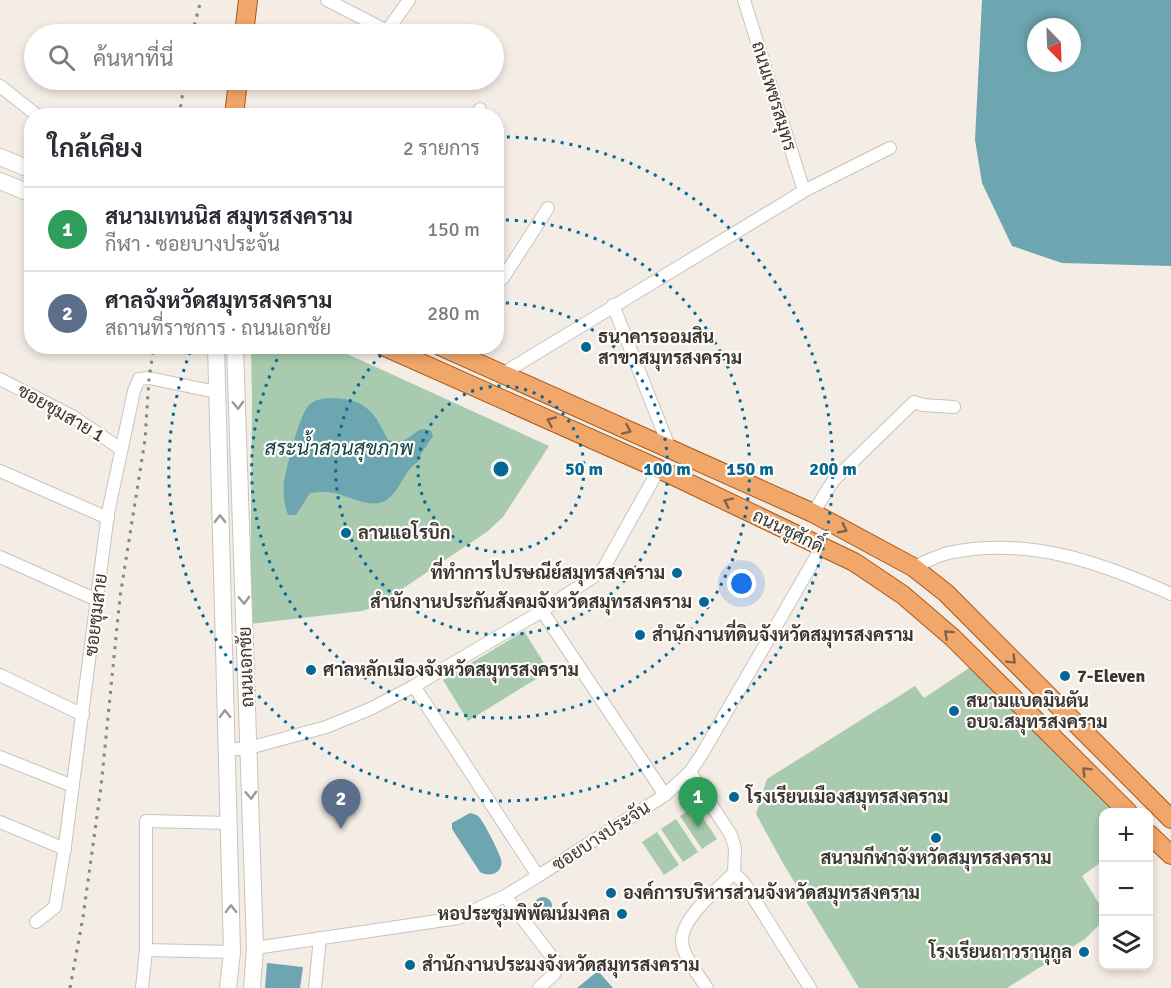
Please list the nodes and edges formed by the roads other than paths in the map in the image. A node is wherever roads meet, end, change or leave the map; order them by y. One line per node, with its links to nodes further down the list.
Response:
1 (248, 0): 5 (main road)
2 (327, 0): 6 (street)
3 (409, 0): 7 (street)
4 (744, 0): 17 (street, ถนนเพชรสมุทร)
5 (244, 24)
6 (373, 24)
7 (392, 24)
8 (0, 86): 10 (street)
9 (237, 90): 11 (main road)
10 (28, 108)
11 (235, 108)
12 (890, 148): 17 (street)
13 (0, 157): 14 (main road)
14 (24, 167)
15 (0, 181): 16 (main road)
16 (24, 191)
17 (804, 192): 20 (street)
18 (548, 208): 19 (street)
19 (504, 278)
20 (613, 305): 25 (street); 30 (street)
21 (216, 354): 27 (main road, ถนนเอกชัย)
22 (236, 354): 44 (main road, ถนนเอกชัย, one-way to 44)
23 (401, 354): 31 (main road, ถนนชูศักดิ์, one-way to 23)
24 (458, 354): 25 (main road, ถนนชูศักดิ์)
25 (502, 374): 30 (main road, ถนนชูศักดิ์, one-way to 30)
26 (0, 379): 29 (street, ซอยชุมสาย 1)
27 (216, 392): 29 (street, ซอยชุมสาย); 45 (main road, ถนนเอกชัย, one-way to 27)
28 (954, 407): 33 (street)
29 (121, 449): 34 (street, ซอยชุมสาย)
30 (670, 449): 33 (main road, ถนนชูศักดิ์)
31 (659, 469): 35 (main road, ถนนชูศักดิ์, one-way to 31); 40 (street)
32 (1, 474): 34 (street)
33 (813, 513): 37 (main road, ถนนชูศักดิ์, one-way to 37)
34 (108, 518): 39 (street, ซอยชุมสาย)
35 (821, 548): 47 (street, ซอยบางประจัน); 50 (main road, ถนนชูศักดิ์, one-way to 35)
36 (0, 557): 39 (street)
37 (913, 567): 38 (street); 51 (main road, ถนนชูศักดิ์, one-way to 51)
38 (1171, 594)
39 (97, 600): 43 (street, ซอยชุมสาย)
40 (542, 611): 42 (street); 49 (street)
41 (0, 675): 43 (street)
42 (414, 686): 44 (street); 60 (street)
43 (83, 715): 48 (street, ซอยชุมสาย)
44 (249, 748): 45 (street); 64 (main road, ถนนเอกชัย, one-way to 64)
45 (225, 750): 53 (main road, ถนนเอกชัย)
46 (0, 757): 48 (street)
47 (690, 772): 49 (street, ซอยบางประจัน); 59 (street)
48 (73, 786): 57 (street, ซอยชุมสาย)
49 (665, 795): 60 (street, ซอยบางประจัน)
50 (1123, 808)
51 (1170, 818)
52 (0, 822): 57 (street)
53 (229, 823): 65 (street); 66 (main road, ถนนเอกชัย, one-way to 53)
54 (1153, 836): 56 (main road)
55 (1153, 838): 58 (main road)
56 (1171, 847)
57 (65, 849): 62 (street, ซอยชุมสาย)
58 (1171, 855)
59 (734, 873): 72 (street); 73 (street)
60 (538, 876): 61 (street, ซอยบางประจัน)
61 (505, 896): 63 (street, ซอยบางประจัน); 71 (street)
62 (36, 922)
63 (320, 938): 64 (street, ซอยบางประจัน); 70 (street)
64 (255, 948): 69 (main road, ถนนเอกชัย)
65 (146, 950): 66 (street); 67 (street)
66 (232, 952): 68 (main road, ถนนเอกชัย)
67 (142, 988)
68 (228, 988)
69 (252, 988)
70 (315, 988)
71 (539, 988)
72 (707, 988)
73 (810, 988)

